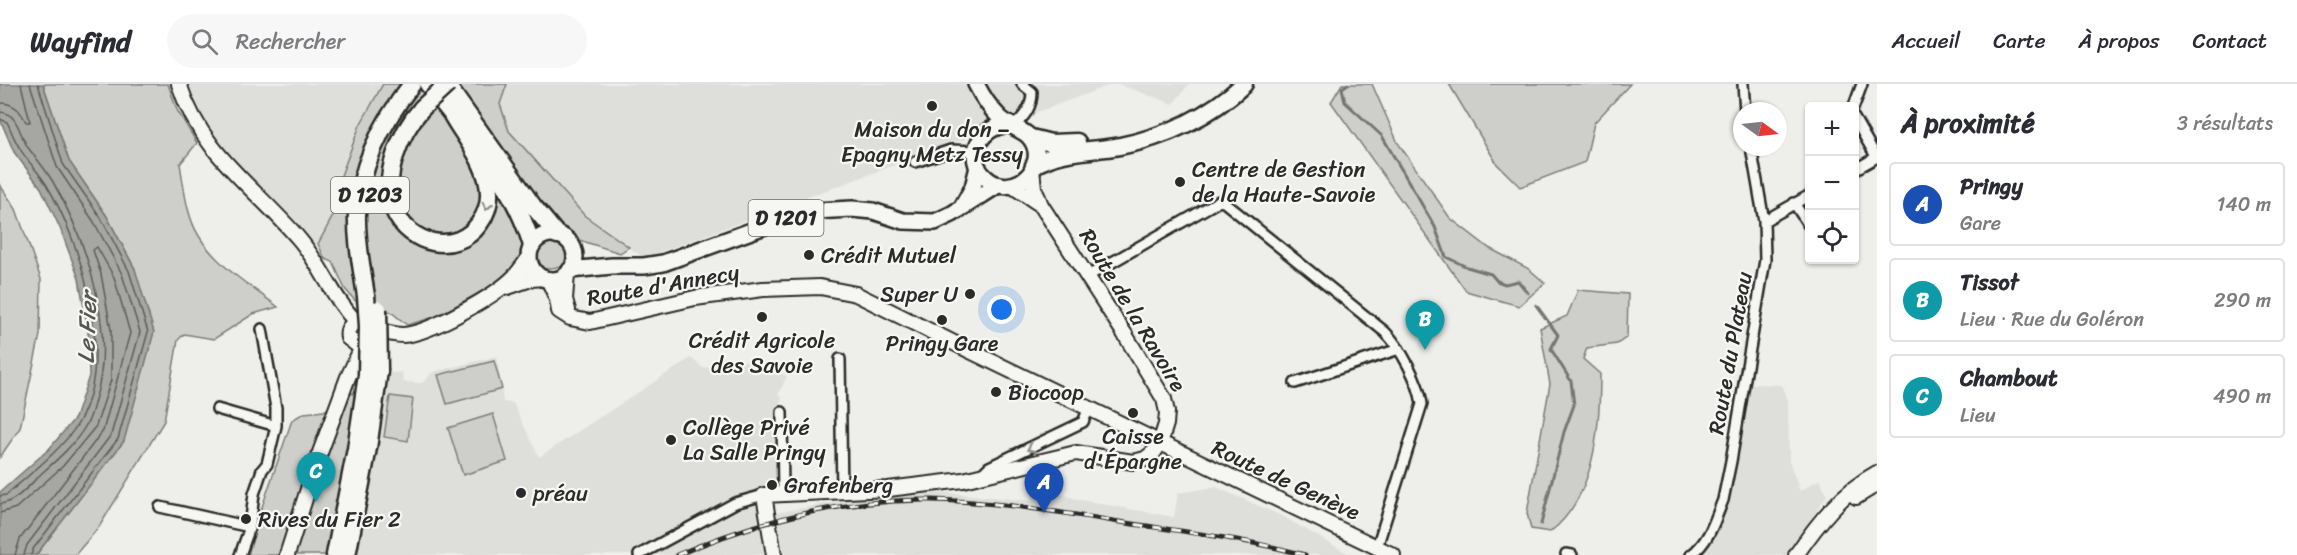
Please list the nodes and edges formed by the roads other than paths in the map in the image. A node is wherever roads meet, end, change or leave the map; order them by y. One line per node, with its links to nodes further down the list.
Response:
1 (179, 84): 44 (street)
2 (428, 84): 15 (highway)
3 (435, 84): 11 (highway, D 1203)
4 (447, 84): 11 (highway, bridge); 34 (highway)
5 (1022, 84): 14 (street)
6 (1232, 84): 19 (highway)
7 (1244, 84): 25 (highway)
8 (1743, 84): 12 (street)
9 (1862, 84): 13 (street)
10 (977, 87): 16 (main road); 18 (main road)
11 (414, 96): 15 (highway, one-way to 11); 47 (highway, D 1203, bridge)
12 (1744, 102)
13 (1855, 102)
14 (1028, 110): 16 (street); 19 (street)
15 (452, 115): 36 (highway)
16 (1012, 125): 18 (main road); 19 (main road)
17 (1859, 127): 22 (street)
18 (984, 134): 20 (main road)
19 (1030, 137): 25 (main road, Route de la Ravoire)
20 (975, 151): 23 (street); 24 (main road)
21 (1753, 156): 32 (street, Route du Plateau)
22 (1877, 158): 26 (street)
23 (915, 162)
24 (978, 167): 27 (main road, Route de la Ravoire); 31 (main road)
25 (1033, 167): 27 (main road); 30 (street, Route de la Ravoire)
26 (1859, 167)
27 (1004, 185): 30 (street, Route de la Ravoire); 31 (main road, D 1201)
28 (1805, 197): 29 (street)
29 (1794, 203): 32 (street); 33 (street)
30 (1041, 206): 39 (street, Route de la Ravoire)
31 (962, 207): 37 (main road, D 1201)
32 (1764, 221): 70 (street, Route du Plateau)
33 (1805, 221)
34 (557, 235): 35 (main road); 36 (main road)
35 (573, 249): 37 (main road, D 1201); 38 (main road)
36 (531, 251): 40 (main road); 41 (street)
37 (612, 266): 38 (main road, D 1201)
38 (568, 272): 40 (main road); 42 (street, Route d'Annecy)
39 (1088, 276): 45 (street); 53 (street, Route de la Ravoire)
40 (546, 279): 41 (street); 42 (street, Route d'Annecy)
41 (497, 291): 44 (street)
42 (570, 318): 49 (street, Route d'Annecy)
43 (262, 329): 52 (street)
44 (359, 334): 64 (street)
45 (1399, 349): 48 (street); 62 (street)
46 (840, 359): 57 (street)
47 (373, 373): 65 (highway, D 1203); 66 (highway, D 1203)
48 (1295, 383)
49 (1089, 408): 53 (street, Route d'Annecy); 55 (street, one-way to 55)
50 (217, 409): 52 (street)
51 (782, 412): 58 (street)
52 (276, 426): 61 (street)
53 (1160, 443): 55 (street); 62 (street, Route de Genève)
54 (1877, 473): 71 (street)
55 (978, 478): 57 (street)
56 (1877, 484): 72 (street)
57 (842, 493): 58 (street)
58 (783, 494): 59 (street)
59 (764, 495): 67 (street); 68 (street)
60 (160, 507): 61 (street)
61 (250, 527): 63 (street)
62 (1377, 547): 69 (street, Route de Genève)
63 (240, 555)
64 (287, 555)
65 (335, 555)
66 (347, 555)
67 (639, 555)
68 (774, 555)
69 (1393, 555)
70 (1691, 555)
71 (1796, 555)
72 (1804, 555)

